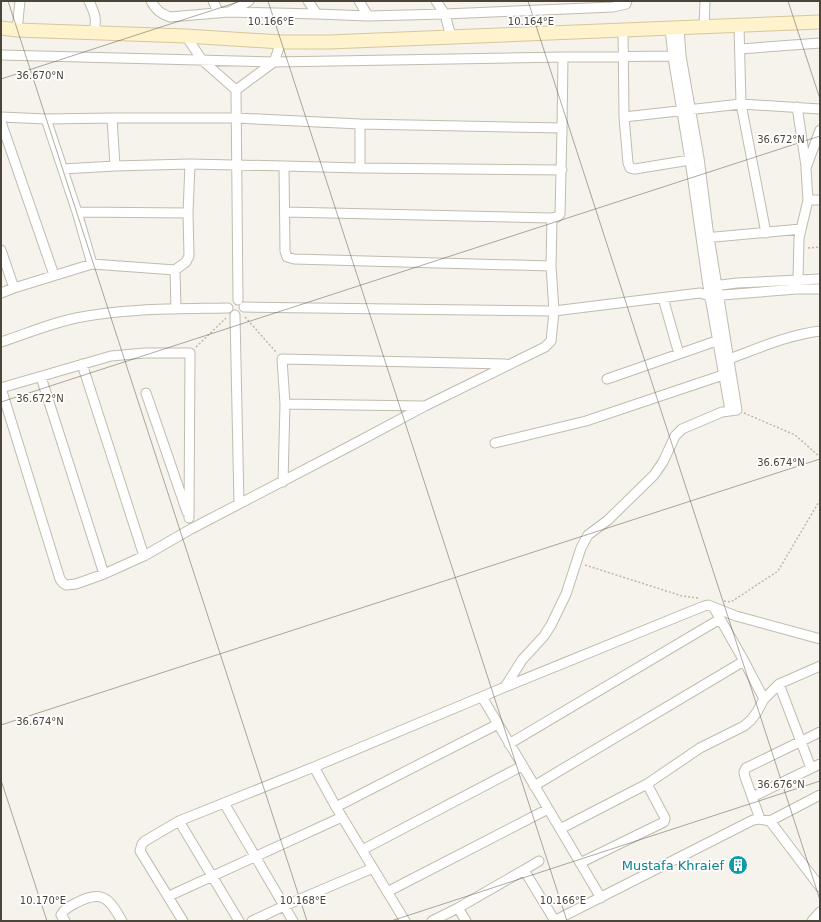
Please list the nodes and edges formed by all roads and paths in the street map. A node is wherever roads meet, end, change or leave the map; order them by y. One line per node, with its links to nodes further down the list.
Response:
1 (20, 1): 22 (street)
2 (89, 1): 23 (street)
3 (151, 1): 12 (street)
4 (213, 1): 12 (street)
5 (249, 1): 12 (street)
6 (308, 1): 13 (street)
7 (359, 1): 15 (street)
8 (436, 1): 14 (street)
9 (627, 1): 11 (street)
10 (705, 1): 18 (street)
11 (567, 5): 14 (street)
12 (224, 13): 13 (street)
13 (317, 14): 15 (street)
14 (445, 14): 15 (street); 25 (street)
15 (368, 16)
16 (820, 22): 17 (street)
17 (740, 26): 18 (street); 28 (street)
18 (704, 27): 20 (street)
19 (1, 28): 22 (street)
20 (674, 28): 21 (street); 30 (street)
21 (623, 29): 25 (street); 32 (street)
22 (18, 30): 23 (street)
23 (94, 32): 24 (street)
24 (186, 36): 26 (street); 33 (street)
25 (451, 37): 26 (street)
26 (281, 42): 34 (street)
27 (820, 43): 28 (street)
28 (740, 50): 36 (street)
29 (1, 55): 33 (street)
30 (677, 56): 32 (street); 38 (street); 40 (street)
31 (563, 57): 32 (street); 34 (street); 48 (street)
32 (622, 57): 42 (street)
33 (202, 60): 34 (street); 35 (street)
34 (274, 62): 35 (street)
35 (236, 90): 44 (street)
36 (741, 104): 37 (street); 38 (street); 66 (street)
37 (797, 107): 39 (street); 56 (street)
38 (691, 109): 40 (street); 50 (street)
39 (820, 109)
40 (681, 111): 42 (street); 50 (street)
41 (1, 117): 45 (street)
42 (624, 117): 50 (street)
43 (112, 118): 44 (street); 45 (street); 53 (street)
44 (236, 118): 47 (street); 52 (street)
45 (46, 119): 57 (street)
46 (1, 122): 74 (street)
47 (360, 124): 48 (street); 55 (street)
48 (562, 128): 58 (street)
49 (820, 130): 56 (street)
50 (695, 159): 67 (street)
51 (190, 164): 52 (street); 53 (street); 63 (street)
52 (237, 165): 54 (street); 86 (street)
53 (115, 166): 57 (street)
54 (284, 166): 55 (street); 62 (street)
55 (360, 168): 58 (street)
56 (806, 168): 59 (street)
57 (63, 169): 61 (street)
58 (562, 170): 64 (street)
59 (808, 200): 60 (street); 65 (street)
60 (820, 200)
61 (77, 212): 63 (street); 71 (street)
62 (285, 212): 64 (street); 72 (street)
63 (188, 213): 73 (street)
64 (552, 218): 72 (street)
65 (800, 229): 66 (street); 69 (street)
66 (766, 233): 67 (street)
67 (705, 238): 77 (street); 78 (street)
68 (820, 247): 69 (path)
69 (798, 248): 75 (street)
70 (1, 250): 79 (street)
71 (92, 264): 73 (street); 74 (street)
72 (551, 266): 87 (street)
73 (175, 270): 85 (street)
74 (54, 275): 79 (street)
75 (798, 279): 76 (street); 77 (street)
76 (820, 279)
77 (718, 285): 78 (street); 83 (street)
78 (708, 286): 82 (street); 83 (street)
79 (14, 288): 81 (street)
80 (820, 289): 83 (street)
81 (1, 293)
82 (700, 293): 83 (street); 84 (street)
83 (715, 296): 89 (street)
84 (663, 298): 87 (street); 92 (street)
85 (176, 309): 86 (street); 90 (street)
86 (236, 309): 87 (street); 91 (path); 94 (path); 109 (street)
87 (554, 311): 96 (street)
88 (820, 331): 93 (street)
89 (722, 339): 92 (street); 93 (street); 97 (street)
90 (1, 342)
91 (190, 353): 95 (street); 110 (street)
92 (679, 354): 99 (street)
93 (729, 358): 97 (street)
94 (282, 359): 96 (street); 102 (street)
95 (82, 364): 98 (street); 112 (street)
96 (508, 364): 103 (street)
97 (727, 374): 104 (street); 105 (street)
98 (41, 377): 100 (street); 114 (street)
99 (607, 378)
100 (1, 388): 114 (street)
101 (146, 393): 110 (street)
102 (285, 404): 103 (street); 107 (street)
103 (425, 406): 107 (street)
104 (734, 410): 106 (path); 113 (street)
105 (495, 443)
106 (820, 457)
107 (283, 482): 109 (street)
108 (820, 500): 116 (path)
109 (239, 504): 111 (street)
110 (189, 518): 111 (street)
111 (191, 529): 112 (street)
112 (144, 556): 114 (street)
113 (576, 562): 115 (path); 122 (street)
114 (104, 574)
115 (703, 598)
116 (716, 604): 117 (street); 118 (street); 122 (street)
117 (720, 619): 119 (street); 128 (street)
118 (820, 639)
119 (744, 661): 124 (street); 134 (street)
120 (820, 666): 121 (street)
121 (779, 684): 124 (street); 127 (street)
122 (505, 687): 123 (street)
123 (482, 697): 125 (street); 131 (street)
124 (764, 699): 133 (street)
125 (498, 724): 128 (street); 138 (street)
126 (820, 732): 127 (street)
127 (800, 741): 132 (street); 136 (street)
128 (509, 744): 130 (street)
129 (820, 764): 132 (street)
130 (522, 766): 134 (street); 145 (street)
131 (314, 767): 137 (street); 138 (street)
132 (811, 768): 136 (street)
133 (647, 784): 144 (street); 148 (street)
134 (534, 786): 139 (street)
135 (820, 795): 143 (street)
136 (752, 796): 141 (street)
137 (224, 803): 142 (street); 146 (street)
138 (336, 807): 140 (street)
139 (548, 809): 144 (street); 153 (street)
140 (342, 817): 145 (street); 146 (street)
141 (760, 819): 143 (street); 155 (street)
142 (179, 821): 151 (street); 154 (street)
143 (770, 821): 152 (street)
144 (560, 829): 148 (street)
145 (362, 850): 149 (street)
146 (256, 857): 151 (street); 156 (street)
147 (539, 861): 150 (street)
148 (580, 863): 155 (street)
149 (373, 868): 153 (street); 156 (street)
150 (524, 870): 157 (street); 168 (street)
151 (213, 876): 154 (street); 162 (street)
152 (820, 887)
153 (388, 892): 165 (street)
154 (169, 896): 161 (street)
155 (601, 898): 168 (street)
156 (284, 906): 163 (street); 164 (street)
157 (458, 908): 166 (street); 167 (street)
158 (820, 912): 169 (street)
159 (65, 921): 160 (street)
160 (122, 921)
161 (183, 921)
162 (239, 921)
163 (252, 921)
164 (293, 921)
165 (405, 921)
166 (432, 921)
167 (466, 921)
168 (554, 921)
169 (812, 921)

